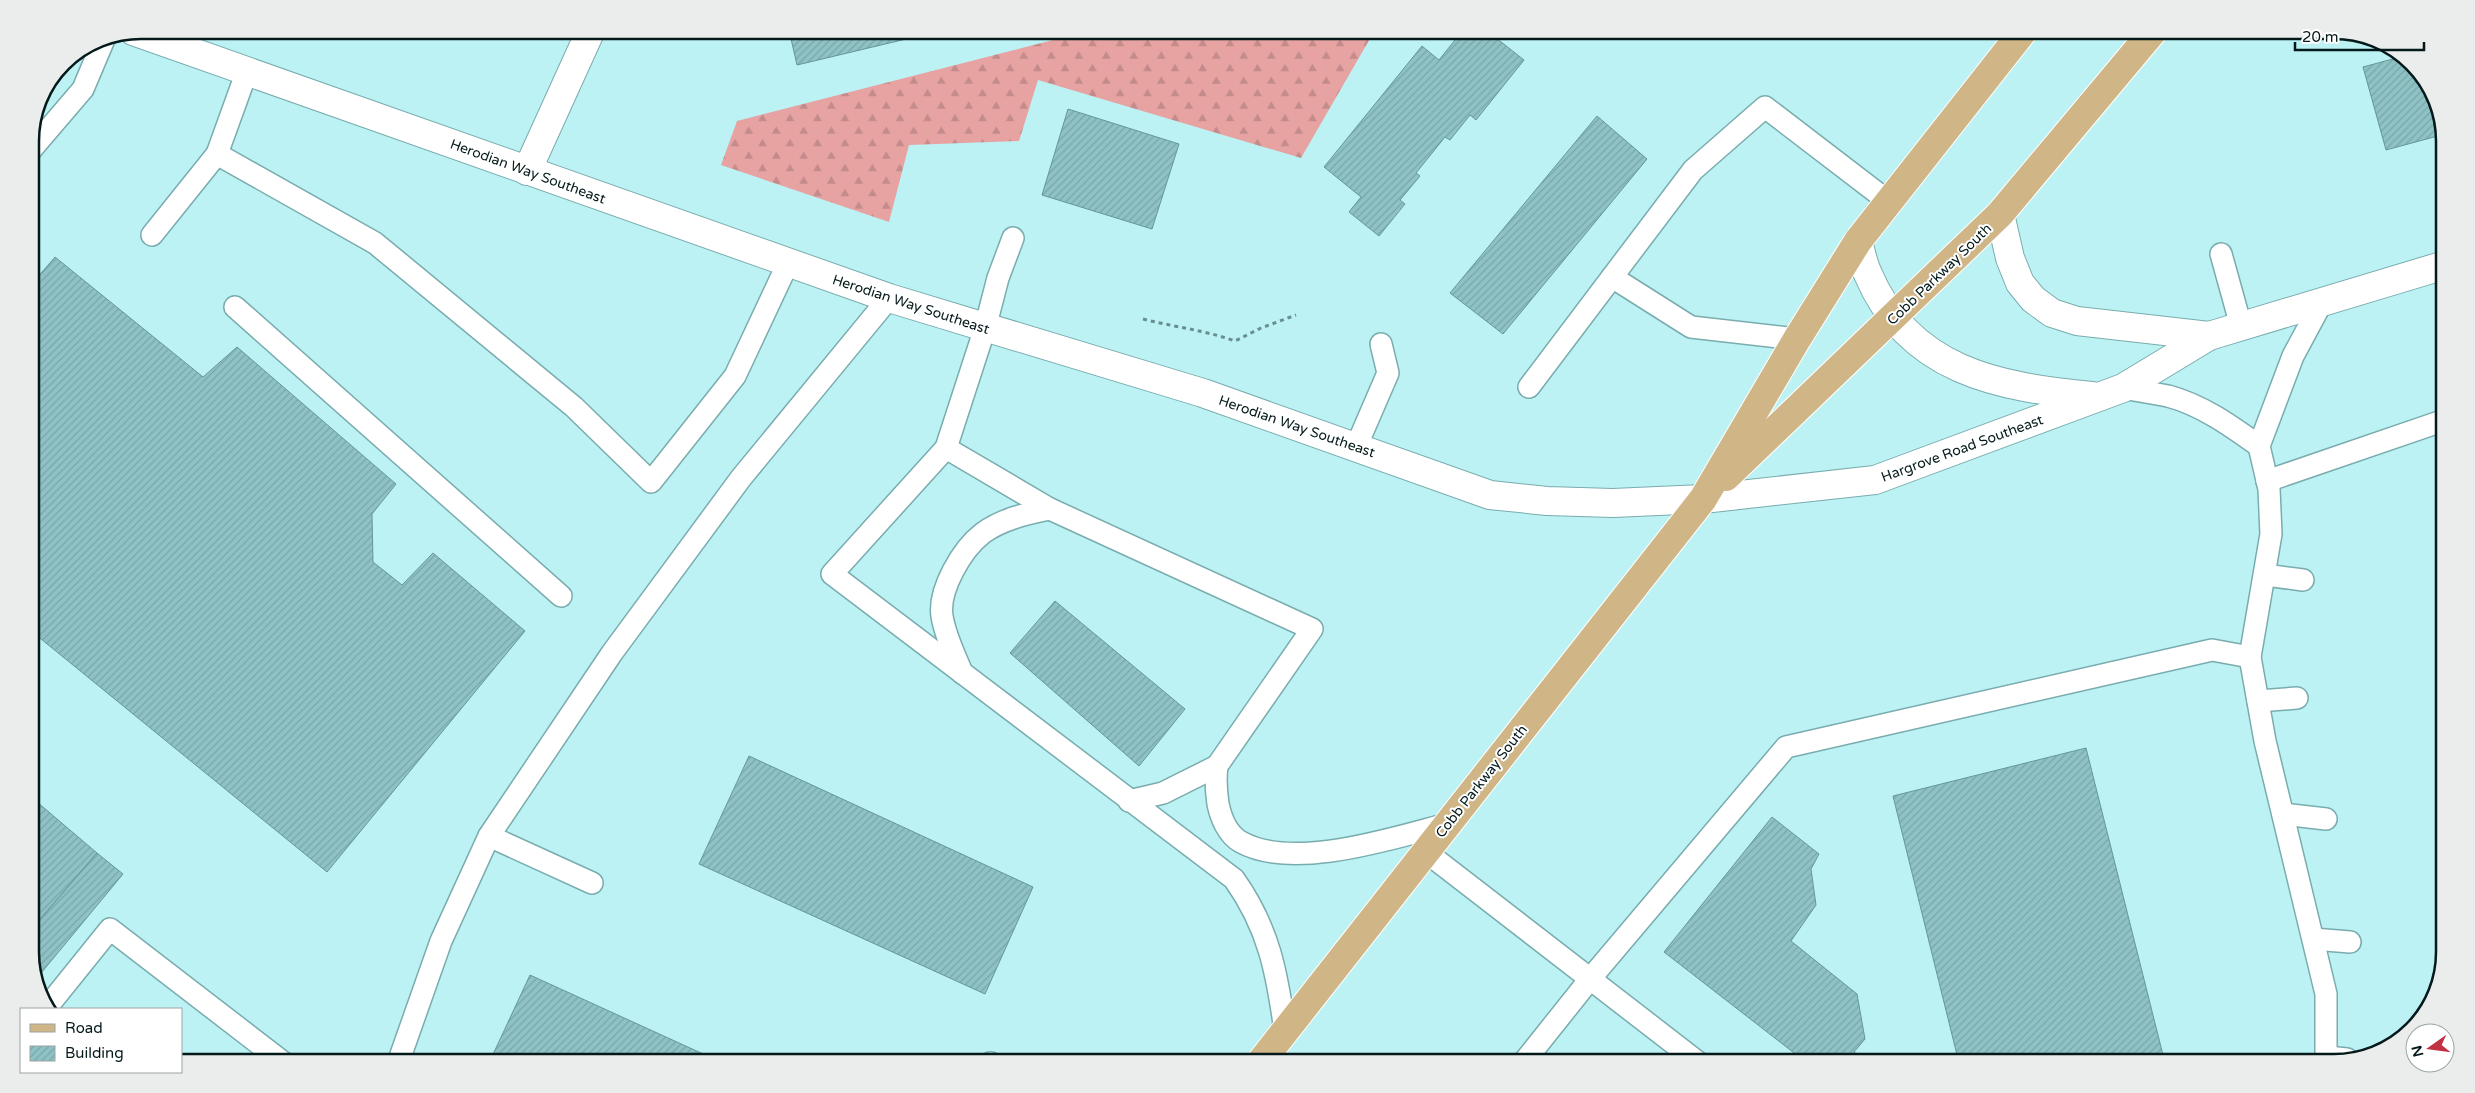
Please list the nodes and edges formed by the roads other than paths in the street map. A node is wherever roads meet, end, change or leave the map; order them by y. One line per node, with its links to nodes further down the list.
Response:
1 (156, 39): 6 (street, Herodian Way Southeast)
2 (588, 39): 9 (street)
3 (2017, 39): 10 (main road, Cobb Parkway South)
4 (2146, 39): 11 (main road, Cobb Parkway South)
5 (101, 46): 7 (lane)
6 (247, 70): 8 (lane); 9 (street, Herodian Way Southeast)
7 (39, 140)
8 (217, 154): 12 (lane); 16 (lane)
9 (526, 171): 16 (street, Herodian Way Southeast)
10 (1888, 202): 14 (main road, Cobb Parkway South); 18 (lane)
11 (2000, 214): 22 (main road, Cobb Parkway South); 25 (street, Hargrove Road Southeast)
12 (152, 234)
13 (1013, 238): 24 (lane)
14 (1858, 241): 22 (street, Hargrove Road Southeast); 26 (main road, Cobb Parkway South)
15 (2221, 254): 23 (lane)
16 (788, 263): 19 (street, Herodian Way Southeast)
17 (2436, 268): 20 (street, Hargrove Road Southeast)
18 (1612, 277): 26 (lane); 28 (lane)
19 (889, 298): 24 (street, Herodian Way Southeast); 49 (lane)
20 (2322, 302): 23 (street, Hargrove Road Southeast); 31 (lane)
21 (235, 307): 39 (lane)
22 (1893, 318): 29 (street, Hargrove Road Southeast); 35 (main road, Cobb Parkway South)
23 (2241, 326): 25 (street, Hargrove Road Southeast)
24 (985, 328): 32 (street, Herodian Way Southeast); 33 (lane)
25 (2209, 336): 29 (street, Hargrove Road Southeast)
26 (1797, 339): 35 (main road, Cobb Parkway South)
27 (1381, 344): 32 (lane)
28 (1529, 387)
29 (2110, 392): 31 (lane); 35 (street, Hargrove Road Southeast)
30 (2436, 423): 34 (lane)
31 (2259, 446): 34 (lane)
32 (1356, 447): 35 (street, Herodian Way Southeast)
33 (946, 448): 36 (lane); 41 (lane)
34 (2267, 481): 37 (lane)
35 (1703, 498): 48 (main road, Cobb Parkway South)
36 (1050, 509): 41 (lane); 44 (lane)
37 (2265, 575): 38 (lane); 40 (lane)
38 (2303, 580)
39 (561, 596)
40 (2250, 657): 43 (lane); 54 (lane)
41 (962, 674): 45 (lane)
42 (2298, 698): 43 (lane)
43 (2258, 701): 46 (lane)
44 (1217, 766): 45 (lane); 48 (lane)
45 (1129, 801): 56 (lane)
46 (2283, 814): 47 (lane); 52 (lane)
47 (2326, 819)
48 (1448, 824): 50 (main road, Cobb Parkway South)
49 (489, 836): 51 (lane); 58 (lane)
50 (1426, 852): 54 (lane); 56 (main road, Cobb Parkway South)
51 (592, 884)
52 (2313, 939): 53 (lane); 62 (lane)
53 (2350, 942)
54 (1590, 979): 60 (lane); 61 (lane)
55 (51, 1002): 57 (lane)
56 (1285, 1031): 59 (main road, Cobb Parkway South)
57 (272, 1054)
58 (401, 1054)
59 (1267, 1054)
60 (1530, 1054)
61 (1687, 1054)
62 (2332, 1054)

